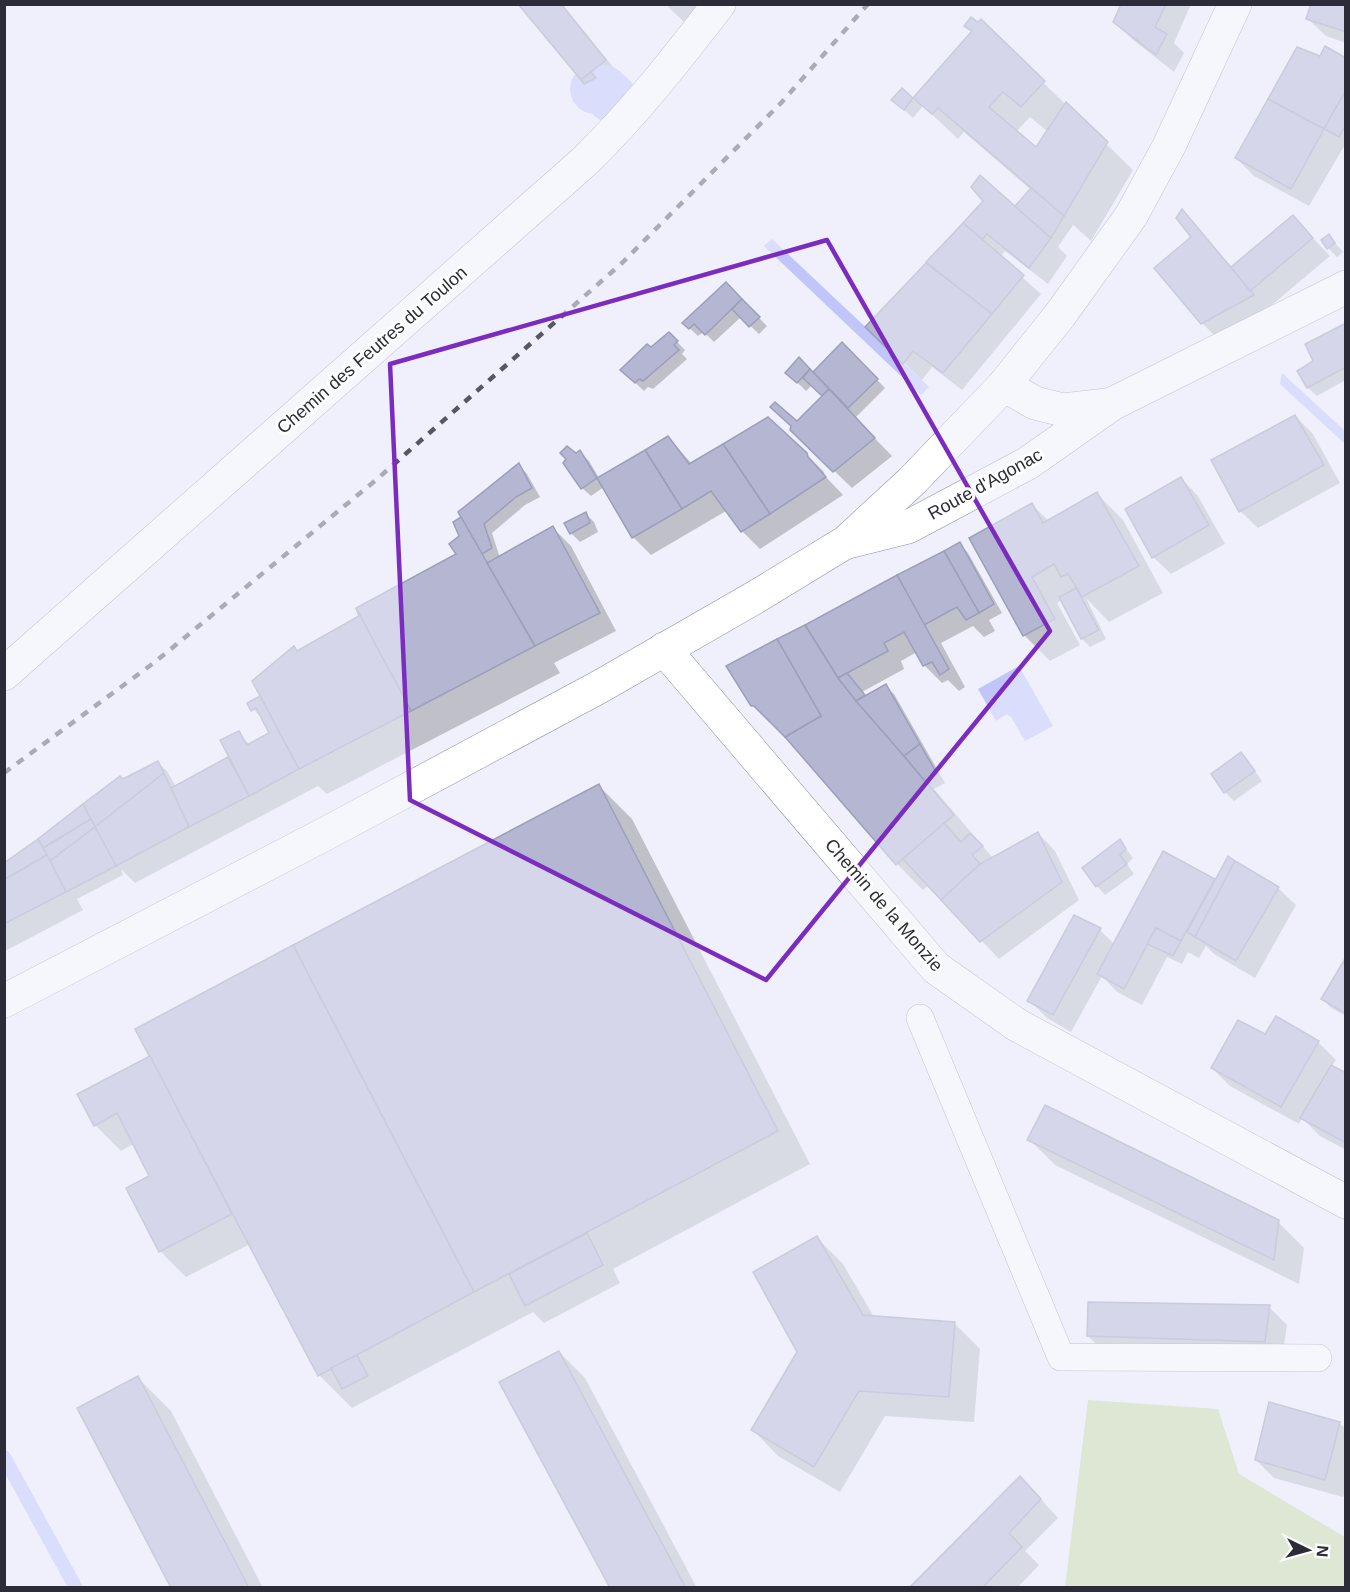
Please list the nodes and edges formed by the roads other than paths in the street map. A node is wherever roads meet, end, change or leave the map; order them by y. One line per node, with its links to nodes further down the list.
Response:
1 (719, 4): 8 (main road, Chemin des Feutres du Toulon)
2 (1235, 4): 4 (main road)
3 (1346, 287): 5 (main road, Route d'Agonac)
4 (1004, 385): 5 (main road, Route d'Agonac); 6 (main road)
5 (1112, 404): 6 (main road, Route d'Agonac)
6 (846, 542): 7 (main road)
7 (664, 650): 9 (main road); 11 (main road, Chemin de la Monzie)
8 (4, 674)
9 (4, 1001)
10 (920, 1018): 12 (lane)
11 (1346, 1202)
12 (1318, 1358)

